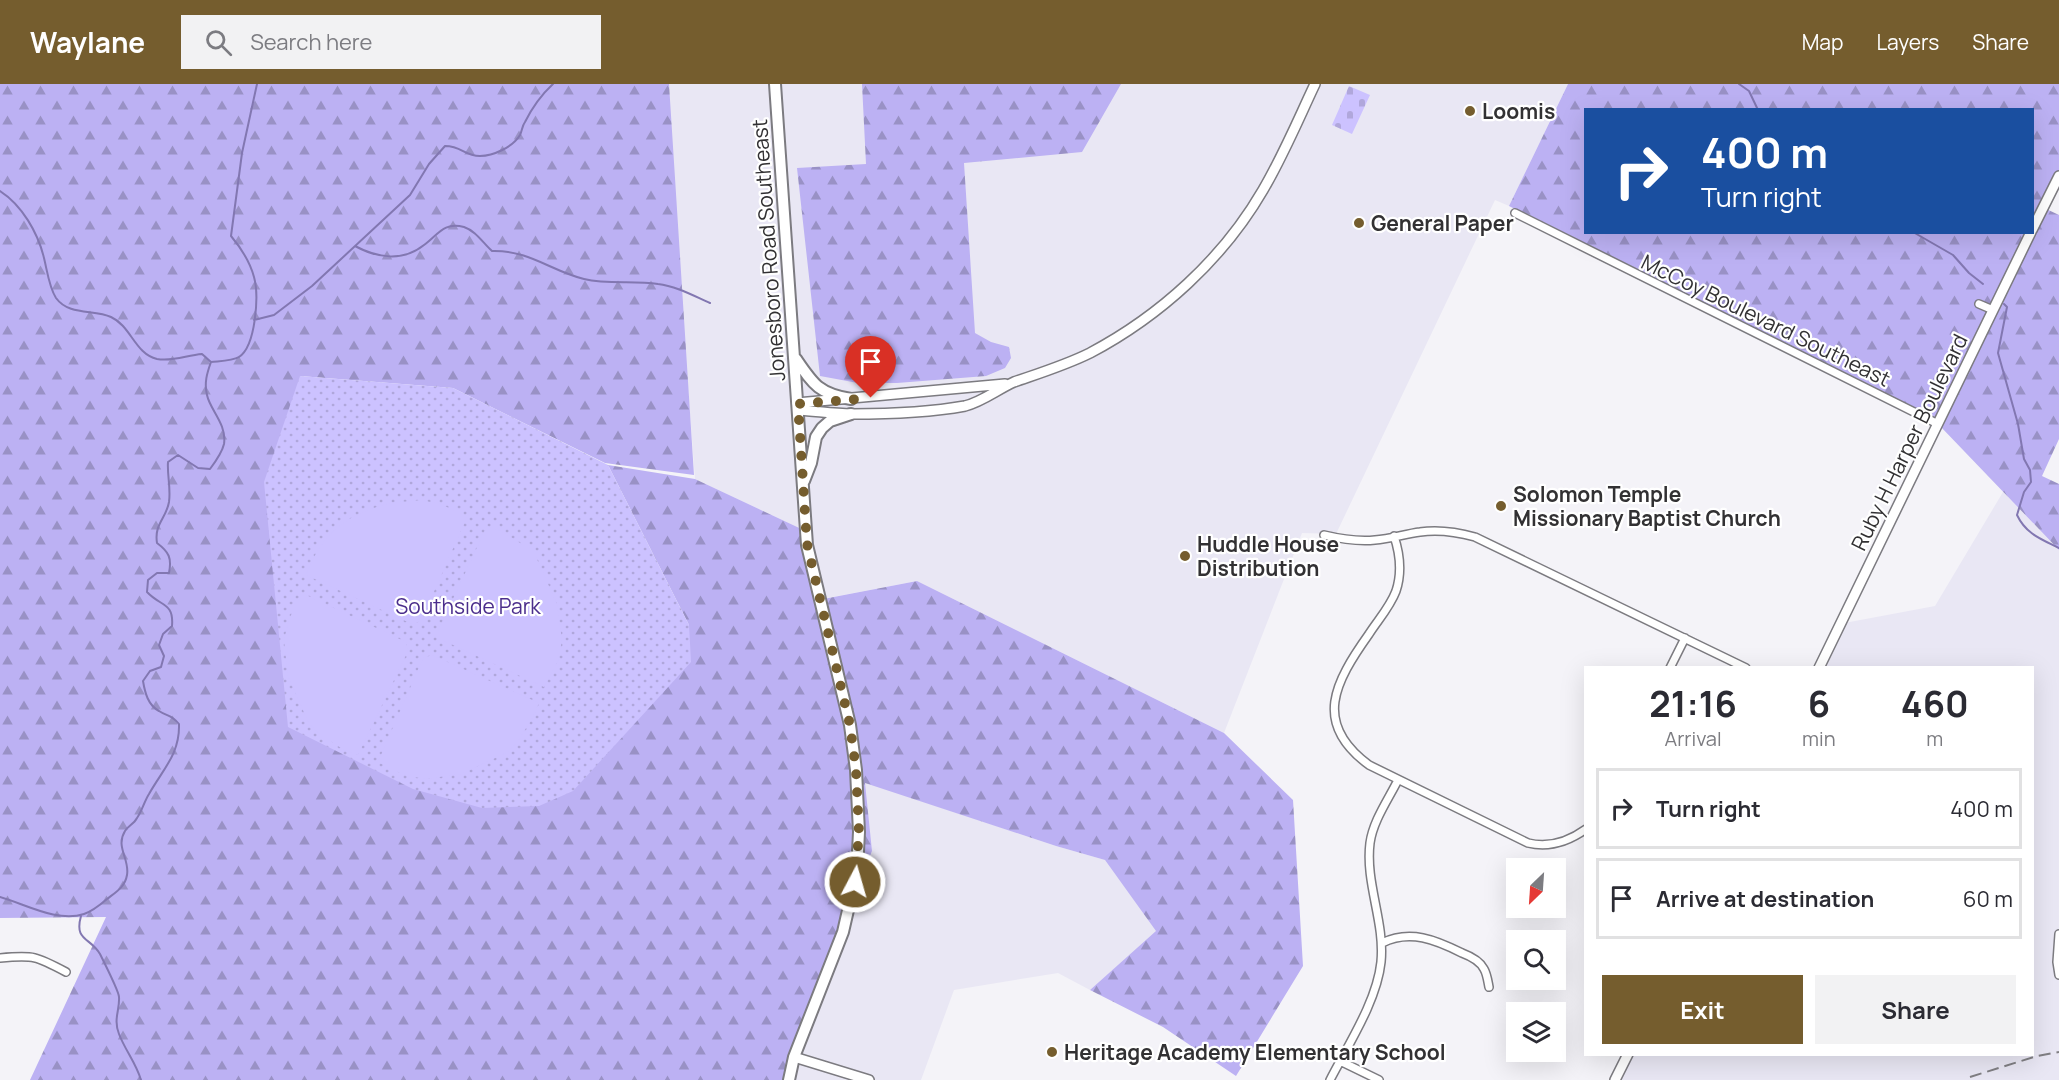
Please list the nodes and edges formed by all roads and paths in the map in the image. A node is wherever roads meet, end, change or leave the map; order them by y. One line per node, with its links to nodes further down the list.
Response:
1 (775, 84): 10 (main road, Jonesboro Road Southeast)
2 (1315, 84): 11 (street)
3 (2059, 176): 4 (street, Ruby H Harper Boulevard)
4 (2056, 187): 6 (street, Ruby H Harper Boulevard)
5 (1515, 213): 17 (street, McCoy Boulevard Southeast)
6 (2034, 227)
7 (2031, 234): 9 (street, Ruby H Harper Boulevard)
8 (1980, 304): 9 (street)
9 (1993, 310): 17 (street, Ruby H Harper Boulevard)
10 (795, 357): 13 (main road); 14 (main road, Jonesboro Road Southeast)
11 (1013, 383): 12 (street); 15 (street)
12 (891, 396): 13 (street); 15 (street)
13 (851, 399): 14 (street)
14 (798, 407): 16 (street); 18 (main road, Jonesboro Road Southeast)
15 (892, 412): 16 (street)
16 (851, 414): 18 (main road)
17 (1938, 424): 24 (street, Ruby H Harper Boulevard)
18 (802, 484): 34 (main road, Jonesboro Road Southeast)
19 (1324, 535): 20 (street)
20 (1394, 536): 21 (street); 25 (street)
21 (1685, 638): 22 (street); 23 (street)
22 (1671, 666)
23 (1742, 666)
24 (1820, 666)
25 (1398, 780): 26 (street); 28 (street)
26 (1584, 831)
27 (2059, 934): 31 (street)
28 (1382, 943): 32 (street); 35 (street)
29 (0, 957): 30 (street)
30 (66, 972)
31 (2059, 975)
32 (1489, 987)
33 (1627, 1056): 40 (street)
34 (794, 1058): 36 (main road, Jonesboro Road Southeast); 37 (street)
35 (1340, 1061): 38 (street); 39 (street)
36 (789, 1080)
37 (869, 1080)
38 (1330, 1080)
39 (1379, 1080)
40 (1615, 1080)

